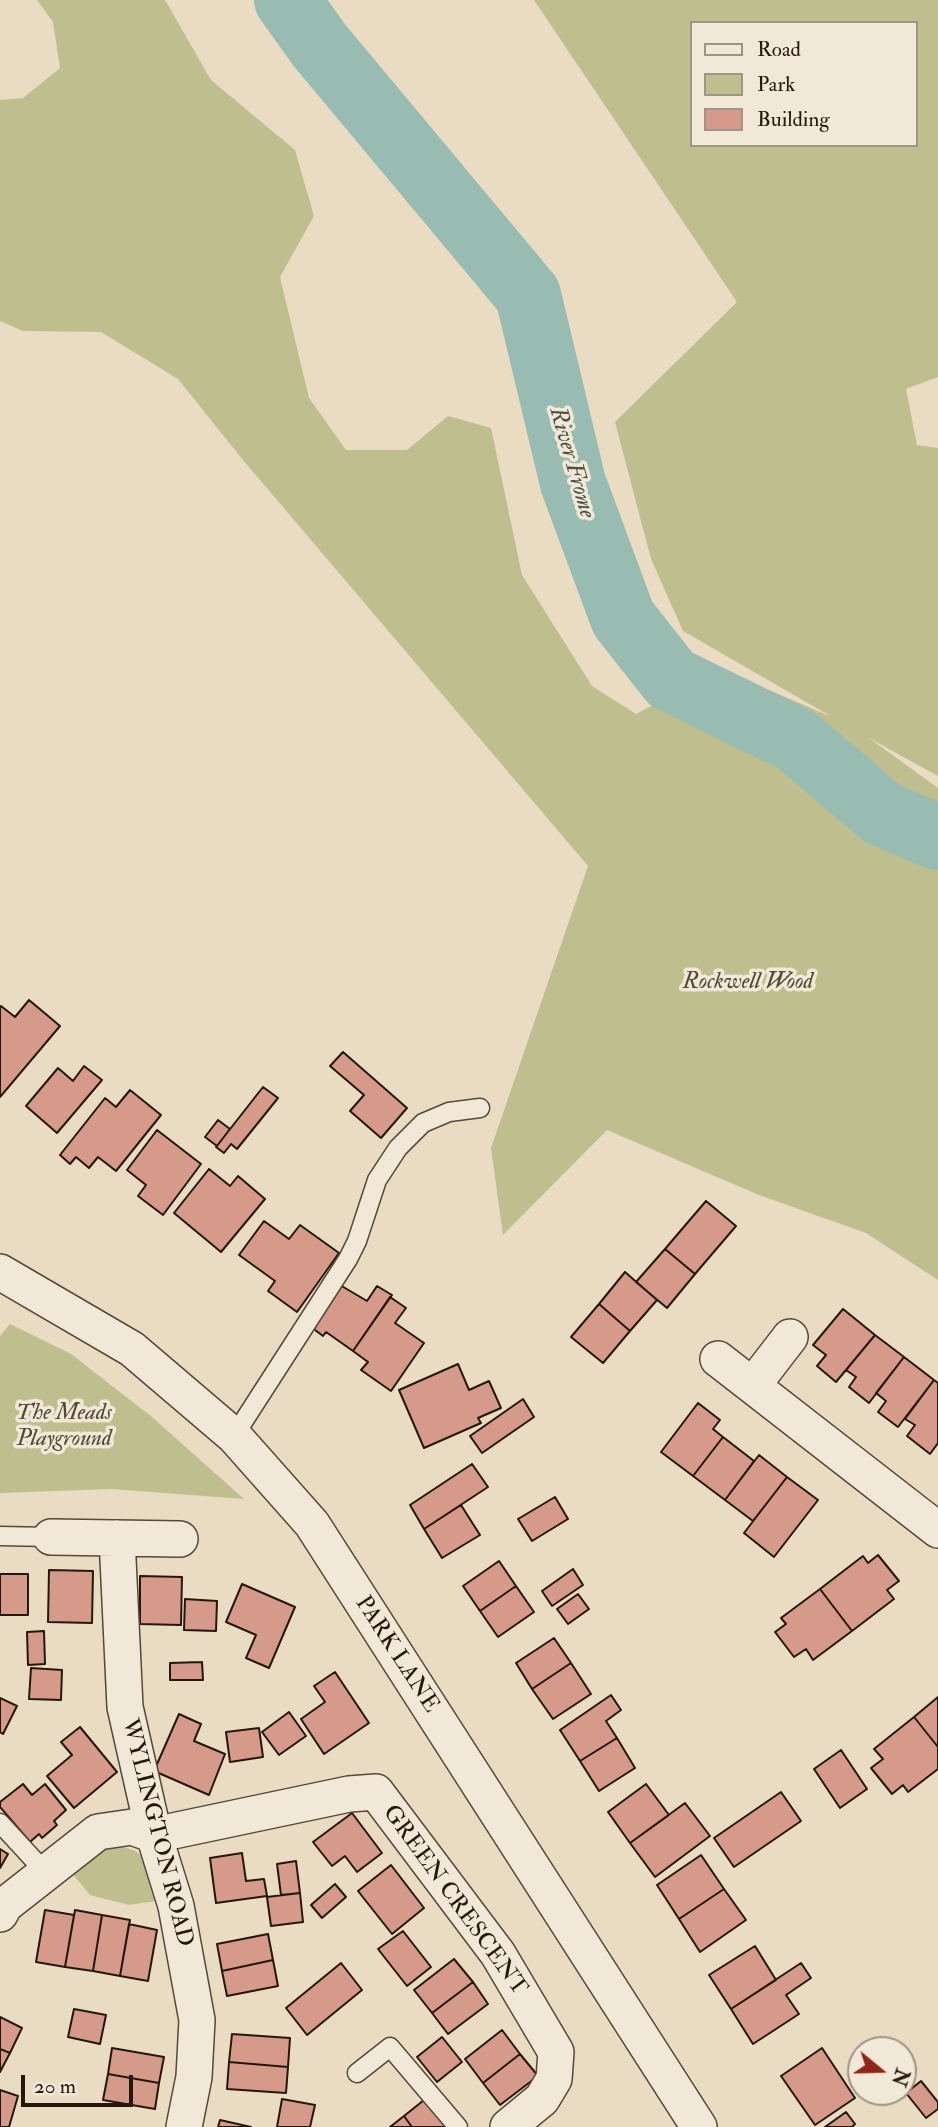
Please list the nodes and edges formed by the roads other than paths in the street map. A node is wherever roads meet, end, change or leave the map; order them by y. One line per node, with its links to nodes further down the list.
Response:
1 (480, 1108): 6 (lane)
2 (0, 1272): 6 (street, PARK LANE)
3 (790, 1337): 5 (street)
4 (719, 1359): 5 (street)
5 (753, 1385): 7 (street)
6 (234, 1436): 20 (street, PARK LANE)
7 (938, 1530)
8 (0, 1536): 9 (lane)
9 (51, 1537): 10 (street)
10 (117, 1538): 11 (street); 13 (street, WYLINGTON ROAD)
11 (180, 1539)
12 (0, 1823): 14 (lane)
13 (154, 1835): 14 (street); 17 (street, WYLINGTON ROAD); 19 (street, GREEN CRESCENT)
14 (46, 1873): 15 (street)
15 (0, 1914)
16 (357, 2073): 18 (lane)
17 (184, 2127)
18 (458, 2127)
19 (508, 2127)
20 (699, 2127)

